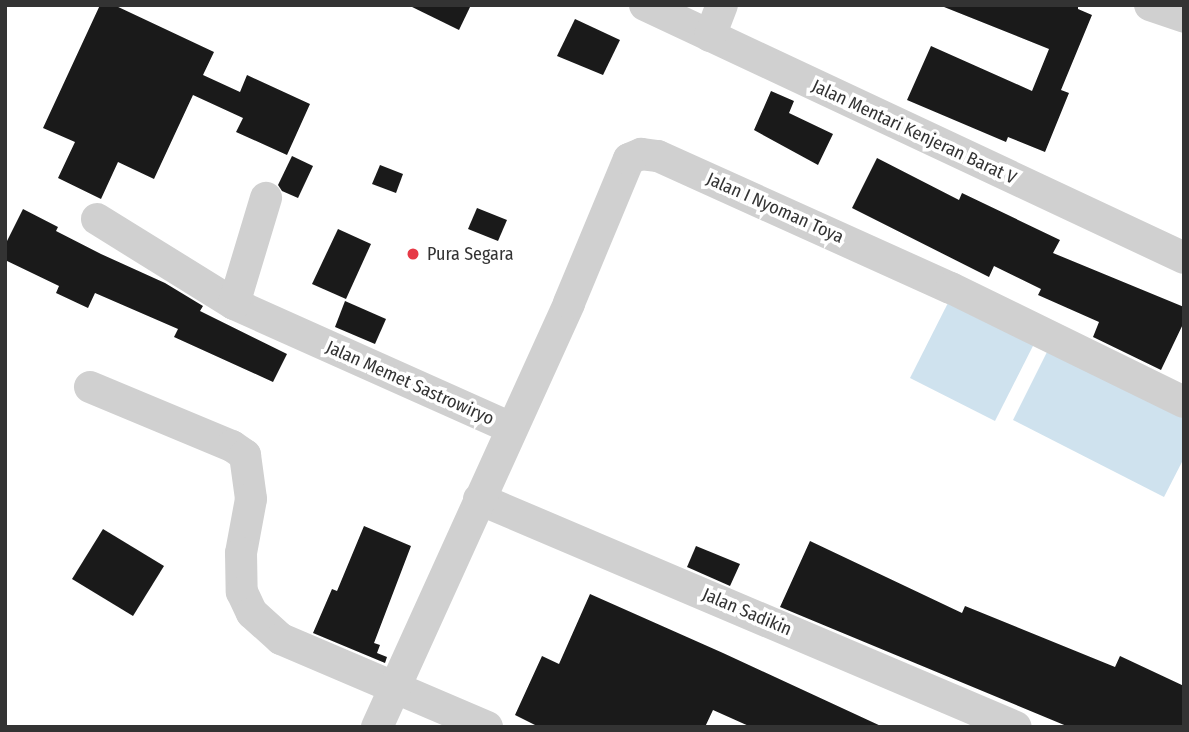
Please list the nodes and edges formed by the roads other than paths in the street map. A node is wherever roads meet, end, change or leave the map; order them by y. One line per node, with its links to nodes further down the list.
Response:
1 (645, 5): 3 (street, Jalan Mentari Kenjeran Barat V)
2 (722, 5): 4 (street)
3 (677, 12): 4 (street, Jalan Mentari Kenjeran Barat V)
4 (709, 36): 7 (street, Jalan Mentari Kenjeran Barat V)
5 (266, 198): 8 (street)
6 (97, 219): 8 (street, Jalan Memet Sastrowiryo)
7 (1184, 258)
8 (234, 304): 11 (street, Jalan Memet Sastrowiryo)
9 (90, 387): 13 (street)
10 (1184, 402): 11 (street, Jalan I Nyoman Toya)
11 (511, 428): 12 (street, Jalan Memet Sastrowiryo)
12 (479, 499): 13 (street, Jalan Memet Sastrowiryo); 16 (street, Jalan Sadikin)
13 (395, 687): 14 (street, Jalan Memet Sastrowiryo); 15 (street)
14 (377, 727)
15 (487, 727)
16 (1016, 727)

